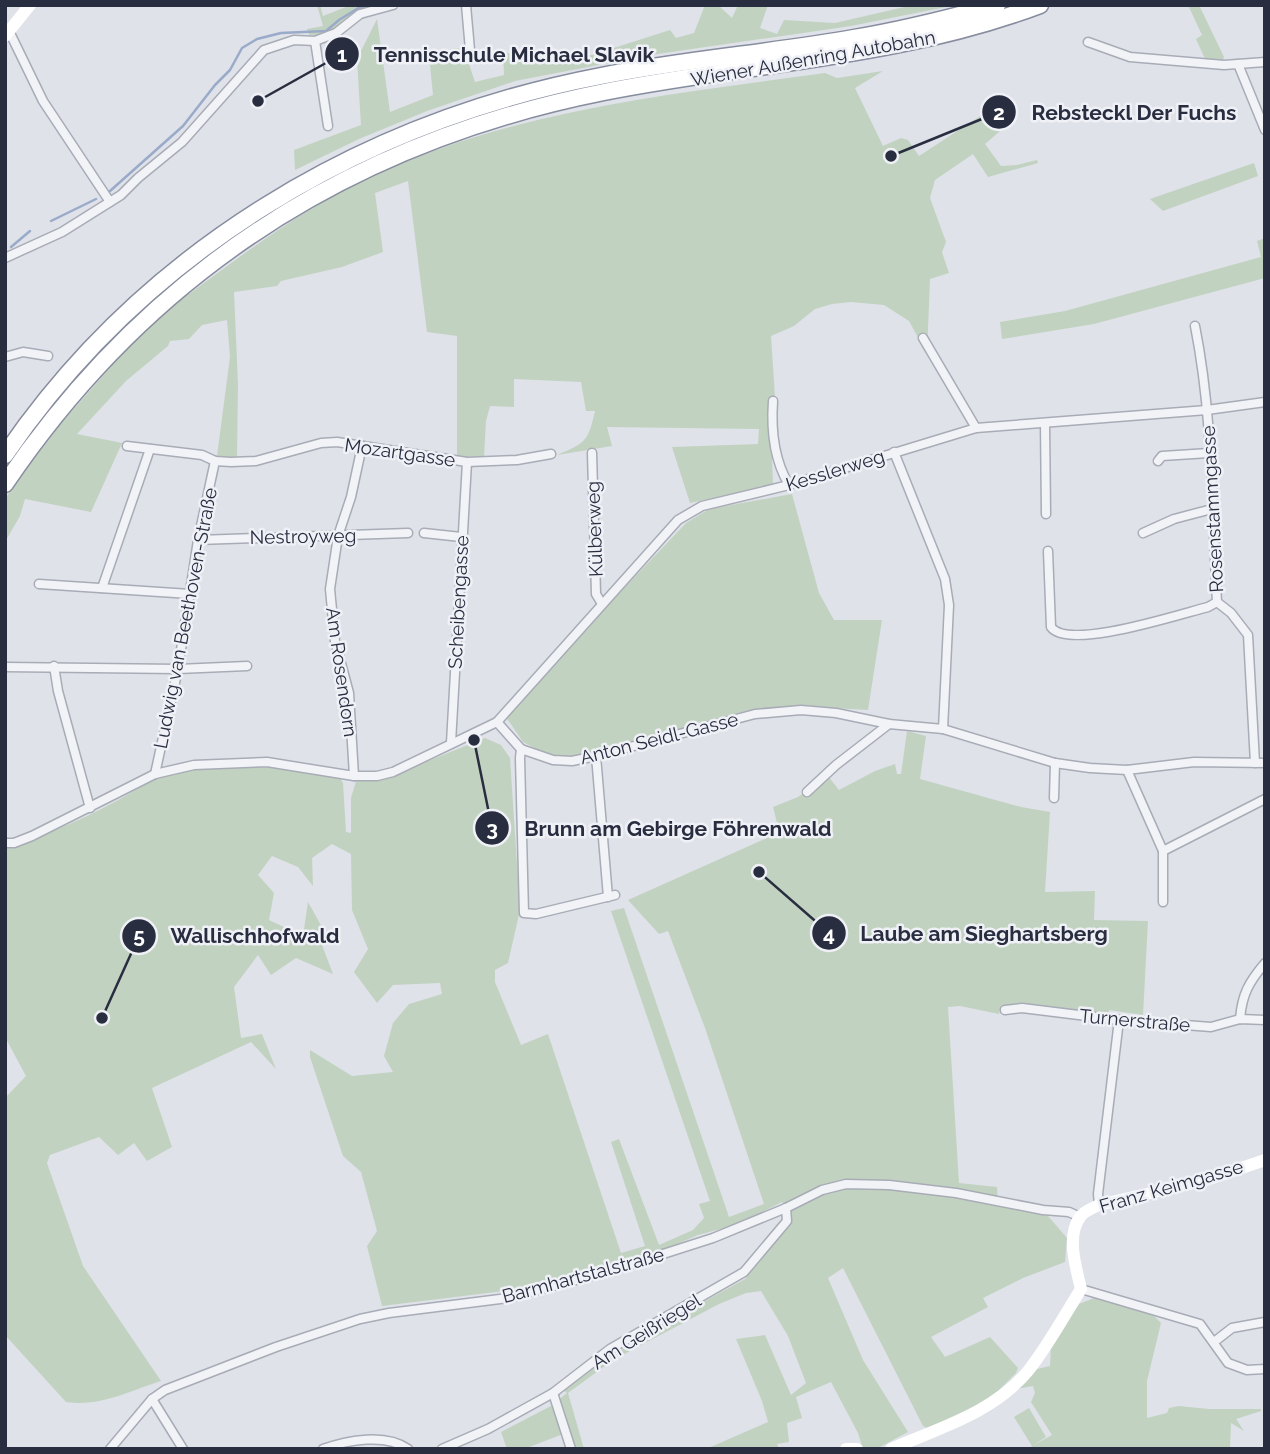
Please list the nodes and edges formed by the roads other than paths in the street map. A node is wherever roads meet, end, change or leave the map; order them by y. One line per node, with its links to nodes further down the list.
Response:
1 (30, 5): 6 (main road)
2 (393, 5): 7 (street)
3 (466, 5): 9 (street)
4 (997, 5): 32 (highway, Wiener Außenring Autobahn)
5 (1040, 5): 36 (highway, Wiener Außenring Autobahn)
6 (7, 34): 14 (street)
7 (315, 41): 12 (street); 14 (street)
8 (1088, 42): 11 (street)
9 (470, 50)
10 (1265, 62): 11 (street)
11 (1237, 64): 13 (street)
12 (328, 126)
13 (1265, 130)
14 (110, 202): 15 (street)
15 (5, 258)
16 (1195, 326): 22 (street, Rosenstammgasse)
17 (923, 338): 24 (street)
18 (5, 356): 19 (street)
19 (48, 356)
20 (773, 401): 37 (street)
21 (1265, 402): 22 (street, Kesslerweg)
22 (1207, 410): 23 (street, Kesslerweg); 30 (street, Rosenstammgasse)
23 (1045, 423): 24 (street, Kesslerweg); 39 (street)
24 (976, 428): 28 (street, Kesslerweg)
25 (127, 446): 27 (street, Mozartgasse)
26 (362, 446): 33 (street, Mozartgasse); 35 (street, Mozartgasse); 43 (street, Am Rosendorn)
27 (150, 449): 33 (street, Mozartgasse); 48 (street)
28 (894, 452): 37 (street, Kesslerweg); 58 (street)
29 (592, 453): 51 (street, Külberweg)
30 (1209, 453): 34 (street); 38 (street, Rosenstammgasse)
31 (551, 454): 35 (street, Mozartgasse)
32 (5, 455)
33 (215, 461): 45 (street, Ludwig van Beethoven-Straße)
34 (1158, 461)
35 (467, 462): 44 (street, Scheibengasse)
36 (5, 484)
37 (789, 485): 51 (street, Kesslerweg)
38 (1212, 509): 42 (street); 50 (street, Rosenstammgasse)
39 (1046, 513)
40 (408, 533): 43 (street, Nestroyweg)
41 (424, 533): 44 (street)
42 (1143, 533)
43 (338, 536): 45 (street, Nestroyweg); 66 (street, Am Rosendorn)
44 (461, 537): 59 (street, Scheibengasse)
45 (198, 540): 49 (street, Ludwig van Beethoven-Straße)
46 (1048, 551): 50 (street)
47 (39, 584): 48 (street)
48 (102, 588): 49 (street)
49 (190, 594): 55 (street, Ludwig van Beethoven-Straße)
50 (1217, 602): 63 (street, Rosenstammgasse)
51 (602, 604): 56 (street, Kesslerweg)
52 (54, 666): 54 (street); 55 (street); 70 (street)
53 (247, 666): 55 (street)
54 (5, 667)
55 (177, 669): 65 (street, Ludwig van Beethoven-Straße)
56 (497, 722): 59 (street); 60 (street, Anton Seidl-Gasse)
57 (889, 724): 58 (street, Anton Seidl-Gasse); 61 (street, Anton Seidl-Gasse); 67 (street)
58 (943, 729): 62 (street, Anton Seidl-Gasse)
59 (451, 743): 66 (street)
60 (521, 749): 61 (street, Anton Seidl-Gasse); 61 (street)
61 (596, 756)
62 (1055, 763): 64 (street, Anton Seidl-Gasse); 68 (street)
63 (1260, 763): 64 (street, Anton Seidl-Gasse)
64 (1126, 770): 72 (street)
65 (155, 774): 66 (street); 70 (street)
66 (354, 776)
67 (807, 792)
68 (1054, 798)
69 (1265, 799): 72 (street)
70 (90, 808): 71 (street)
71 (5, 843)
72 (1163, 851): 73 (street)
73 (1163, 902)
74 (1265, 963): 76 (street)
75 (1005, 1010): 77 (street, Turnerstraße)
76 (1240, 1019): 77 (street, Turnerstraße); 78 (street, Turnerstraße)
77 (1119, 1020): 80 (street)
78 (1265, 1020)
79 (1265, 1160): 80 (main road, Franz Keimgasse)
80 (1100, 1205): 82 (main road, Franz Keimgasse)
81 (786, 1208): 82 (street, Barmhartstalstraße); 87 (street, Am Geißriegel); 88 (street, Barmhartstalstraße)
82 (1080, 1216): 83 (main road)
83 (1081, 1289): 85 (street); 97 (main road)
84 (1265, 1322): 85 (street)
85 (1214, 1342): 86 (street)
86 (1265, 1369)
87 (553, 1393): 93 (street, Am Geißriegel); 94 (street)
88 (152, 1399): 89 (street, Barmhartstalstraße); 90 (street)
89 (110, 1449)
90 (183, 1449)
91 (323, 1449): 92 (street)
92 (408, 1449)
93 (443, 1449)
94 (571, 1449)
95 (846, 1449): 96 (main road)
96 (857, 1449)
97 (891, 1449)

